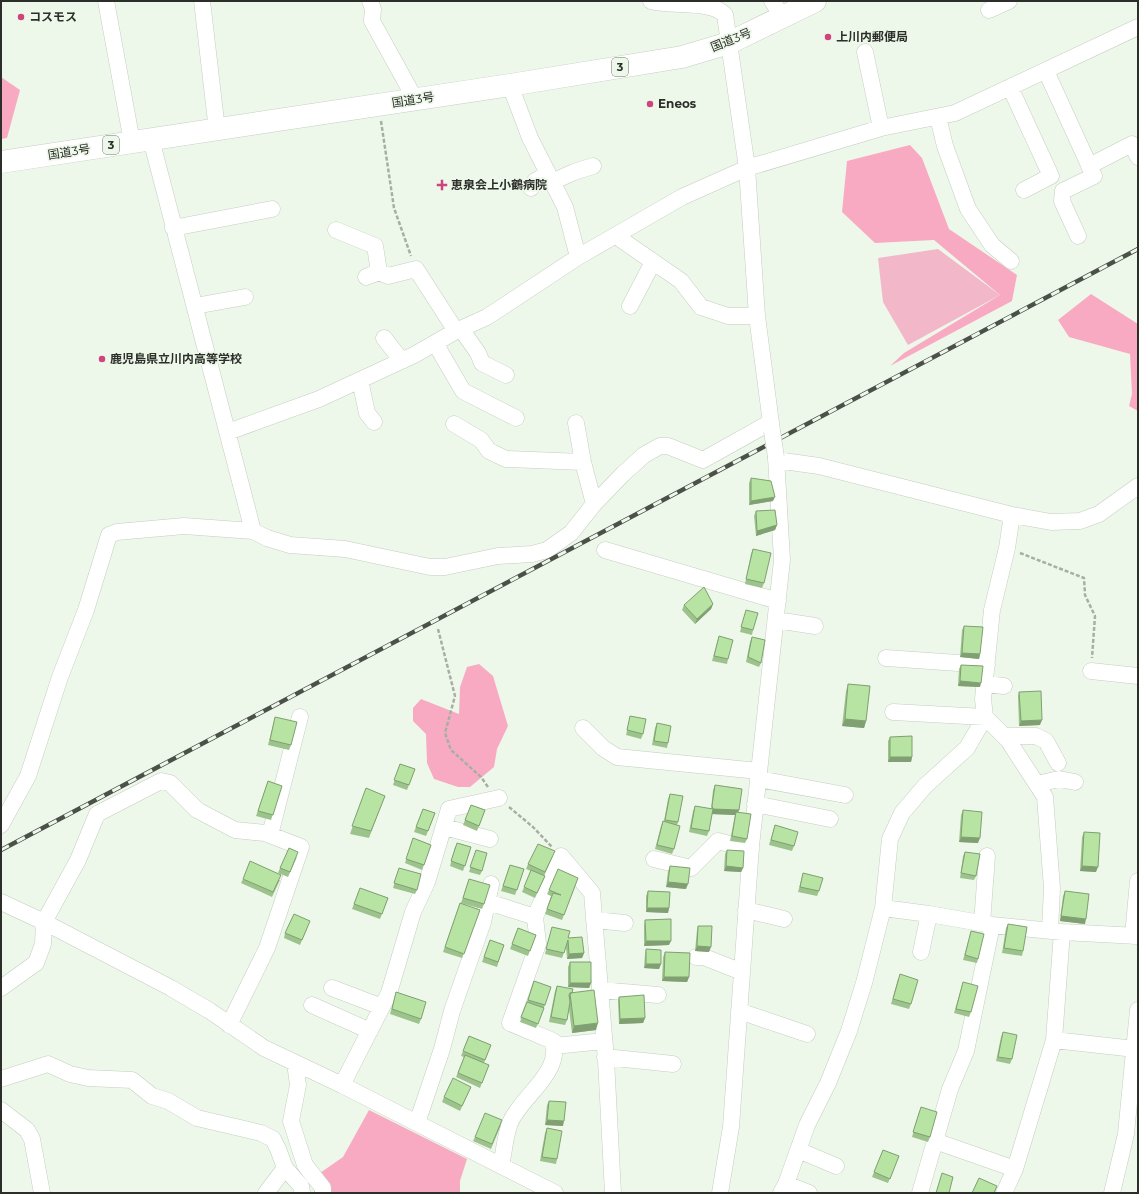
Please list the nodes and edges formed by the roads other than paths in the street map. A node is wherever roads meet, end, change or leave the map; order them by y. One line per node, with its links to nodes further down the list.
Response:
1 (106, 1): 21 (street)
2 (202, 1): 20 (street)
3 (370, 1): 17 (street)
4 (651, 1): 8 (street)
5 (697, 1): 8 (street); 12 (street)
6 (815, 1): 9 (highway, 国道3号 / 3)
7 (1009, 1): 10 (street)
8 (667, 2)
9 (777, 9): 12 (highway, 国道3号 / 3)
10 (989, 10)
11 (1138, 27): 14 (street)
12 (729, 43): 15 (highway, 国道3号 / 3); 26 (street)
13 (865, 52): 19 (street)
14 (1046, 71): 16 (street); 24 (street)
15 (510, 85): 17 (highway, 国道3号 / 3); 27 (street)
16 (1010, 88): 18 (street); 29 (street)
17 (414, 100): 20 (highway, 国道3号 / 3)
18 (938, 117): 19 (street); 36 (street)
19 (881, 128): 26 (street)
20 (217, 130): 21 (highway, 国道3号 / 3)
21 (141, 140): 25 (highway, 国道3号 / 3); 31 (street)
22 (1138, 157): 24 (street)
23 (593, 166): 27 (street)
24 (1089, 166): 34 (street)
25 (2, 167)
26 (747, 168): 33 (street); 41 (street)
27 (550, 178): 28 (street); 35 (street)
28 (531, 188)
29 (1024, 190)
30 (272, 209): 31 (street)
31 (173, 228): 39 (street)
32 (336, 230): 42 (street)
33 (616, 236): 35 (street); 37 (street)
34 (1078, 236)
35 (578, 257): 42 (street)
36 (1012, 261)
37 (653, 262): 40 (street); 41 (street)
38 (246, 297): 39 (street)
39 (195, 306): 53 (street)
40 (630, 306)
41 (757, 316): 52 (street)
42 (459, 330): 44 (street); 46 (street)
43 (384, 338): 45 (street)
44 (435, 343): 45 (street); 48 (street)
45 (402, 361): 47 (street)
46 (506, 375)
47 (360, 380): 49 (street); 53 (street)
48 (516, 418)
49 (374, 422)
50 (576, 423): 55 (street)
51 (454, 424): 55 (street)
52 (771, 426): 54 (street, bridge); 57 (street)
53 (228, 432): 59 (street)
54 (776, 458): 58 (street); 61 (street)
55 (583, 462): 57 (street)
56 (1138, 486): 58 (street)
57 (594, 504): 59 (street)
58 (1012, 515): 65 (street)
59 (253, 531): 83 (street)
60 (605, 550): 61 (street)
61 (778, 601): 62 (street)
62 (776, 620): 63 (street); 76 (street)
63 (815, 626)
64 (886, 658): 65 (street)
65 (987, 665): 68 (street)
66 (1092, 671): 67 (street)
67 (1138, 676)
68 (985, 684): 69 (street); 72 (street)
69 (1004, 686)
70 (893, 712): 72 (street)
71 (300, 717): 85 (street)
72 (985, 717): 74 (street); 94 (street)
73 (583, 728): 76 (street)
74 (1004, 736): 75 (street); 78 (street)
75 (1058, 763)
76 (759, 775): 79 (street); 81 (street)
77 (1075, 782): 78 (street)
78 (1037, 784): 103 (street)
79 (845, 795)
80 (498, 798): 84 (street)
81 (755, 804): 82 (street); 87 (street)
82 (830, 819)
83 (1, 825)
84 (444, 827): 86 (street); 113 (street)
85 (270, 835): 100 (street); 116 (street)
86 (490, 839)
87 (750, 850): 89 (street); 95 (street)
88 (987, 856): 102 (street)
89 (654, 859)
90 (1138, 881): 104 (street)
91 (492, 884): 93 (street)
92 (1, 902): 100 (street)
93 (488, 902): 97 (street); 128 (street)
94 (883, 908): 96 (street); 130 (street)
95 (746, 910): 98 (street); 107 (street)
96 (929, 914): 102 (street); 105 (street)
97 (535, 918): 99 (street); 120 (street)
98 (784, 919)
99 (594, 920): 101 (street); 110 (street)
100 (44, 922): 108 (street); 116 (street)
101 (625, 923)
102 (987, 924): 103 (street); 129 (street)
103 (1056, 931): 104 (street); 119 (street)
104 (1136, 936)
105 (921, 952)
106 (696, 957): 107 (street)
107 (742, 972): 115 (street)
108 (1, 988)
109 (332, 988): 113 (street)
110 (600, 990): 111 (street); 121 (street)
111 (658, 995)
112 (312, 1005): 117 (street)
113 (382, 1007): 117 (street)
114 (1138, 1010): 122 (street)
115 (739, 1011): 118 (street); 142 (street)
116 (229, 1025): 123 (street)
117 (370, 1031): 126 (street)
118 (807, 1034)
119 (1054, 1040): 122 (street); 134 (street)
120 (554, 1046): 121 (street); 131 (street)
121 (605, 1049): 124 (street); 141 (street)
122 (1135, 1049): 146 (street)
123 (295, 1063): 126 (street); 139 (street)
124 (673, 1064)
125 (1, 1080): 133 (street)
126 (342, 1086): 128 (street)
127 (1, 1110): 136 (street)
128 (417, 1123): 131 (street)
129 (935, 1140): 134 (street); 144 (street)
130 (798, 1150): 132 (street); 135 (street)
131 (500, 1166): 140 (street)
132 (836, 1166)
133 (285, 1168): 137 (street); 138 (street)
134 (1015, 1169): 145 (street)
135 (784, 1189): 143 (street)
136 (42, 1193)
137 (266, 1193)
138 (302, 1193)
139 (323, 1193)
140 (555, 1193)
141 (614, 1193)
142 (720, 1193)
143 (809, 1193)
144 (920, 1193)
145 (1004, 1193)
146 (1112, 1193)

